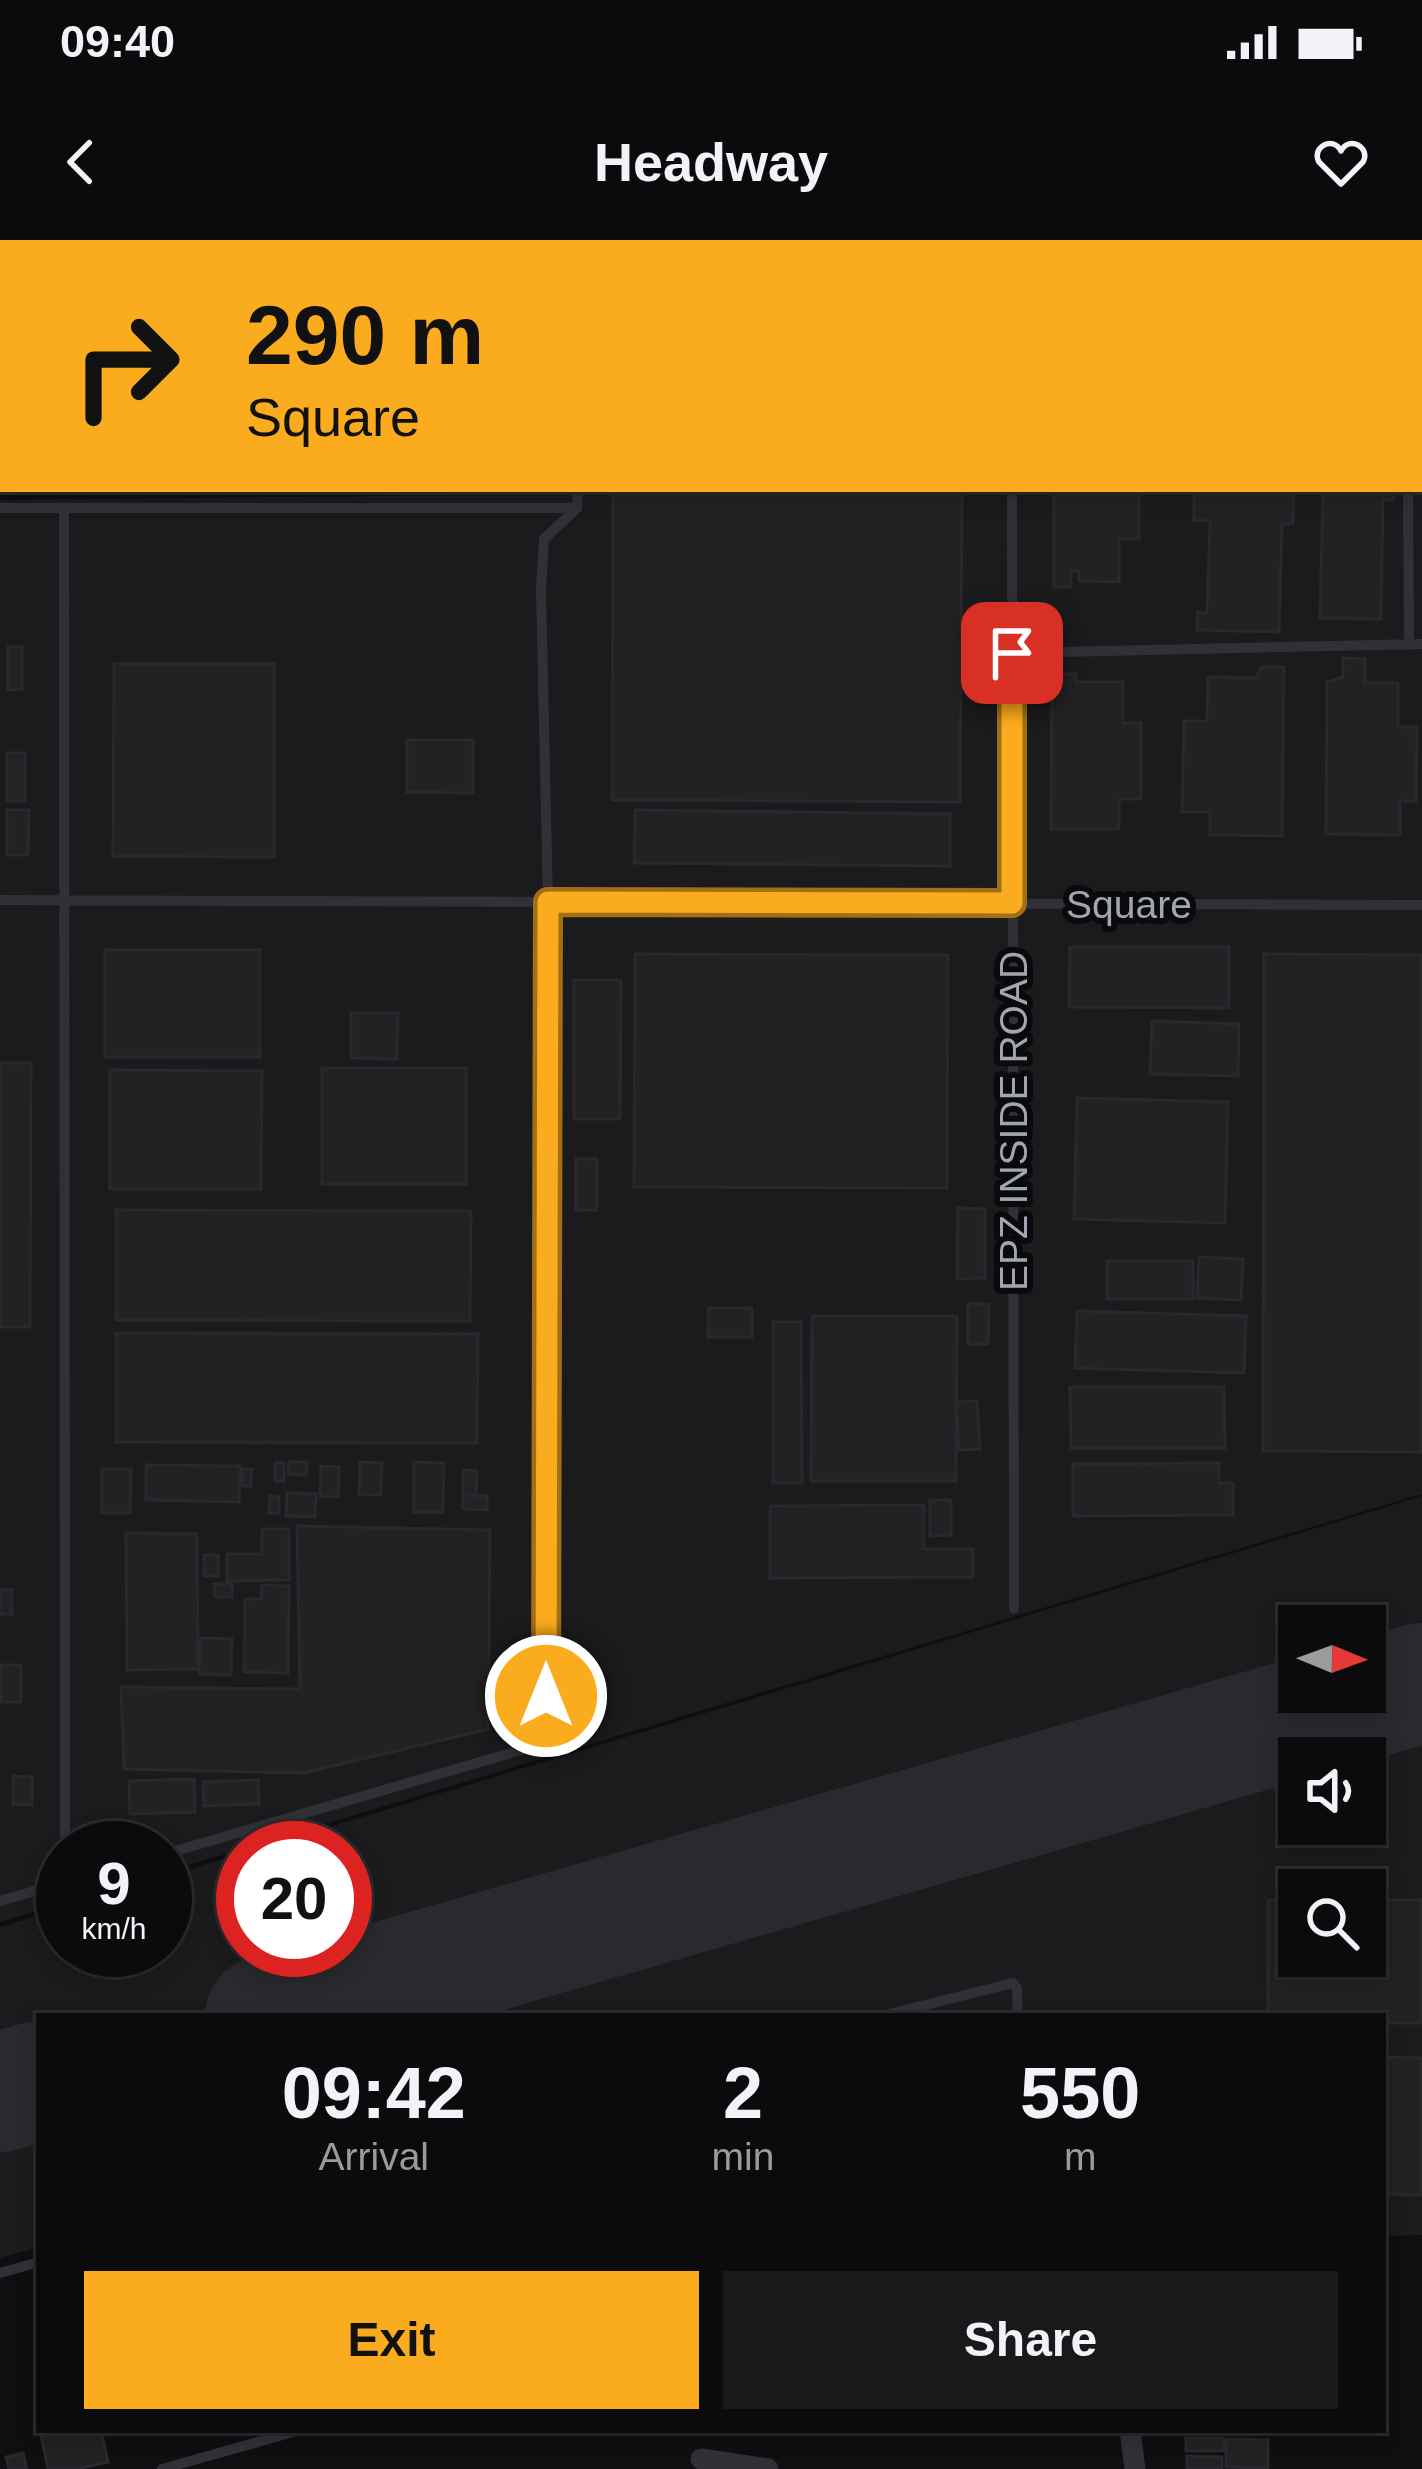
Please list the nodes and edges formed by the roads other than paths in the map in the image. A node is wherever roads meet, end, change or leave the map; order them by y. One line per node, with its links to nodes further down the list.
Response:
1 (578, 492): 6 (lane)
2 (1012, 492): 8 (lane, EPZ INSIDE ROAD)
3 (1408, 492): 7 (lane)
4 (64, 507): 5 (lane); 6 (lane); 10 (lane)
5 (0, 508)
6 (577, 508): 11 (lane)
7 (1415, 645): 8 (lane)
8 (1012, 653): 12 (lane, EPZ INSIDE ROAD)
9 (0, 900): 10 (lane, Square)
10 (64, 900): 11 (lane, Square); 15 (lane)
11 (548, 902): 12 (lane, Square); 16 (lane)
12 (1012, 903): 13 (lane, Square); 14 (lane, EPZ INSIDE ROAD)
13 (1422, 904)
14 (1014, 1609)
15 (65, 1821)
16 (192, 1846)
17 (36, 1891): 18 (lane)
18 (0, 1901)
19 (893, 2013): 20 (lane)
20 (1018, 2013)
21 (36, 2263): 22 (lane)
22 (0, 2273)
23 (289, 2433): 26 (lane)
24 (1130, 2433): 28 (street)
25 (701, 2459): 27 (street)
26 (162, 2469)
27 (768, 2469)
28 (1136, 2469)

